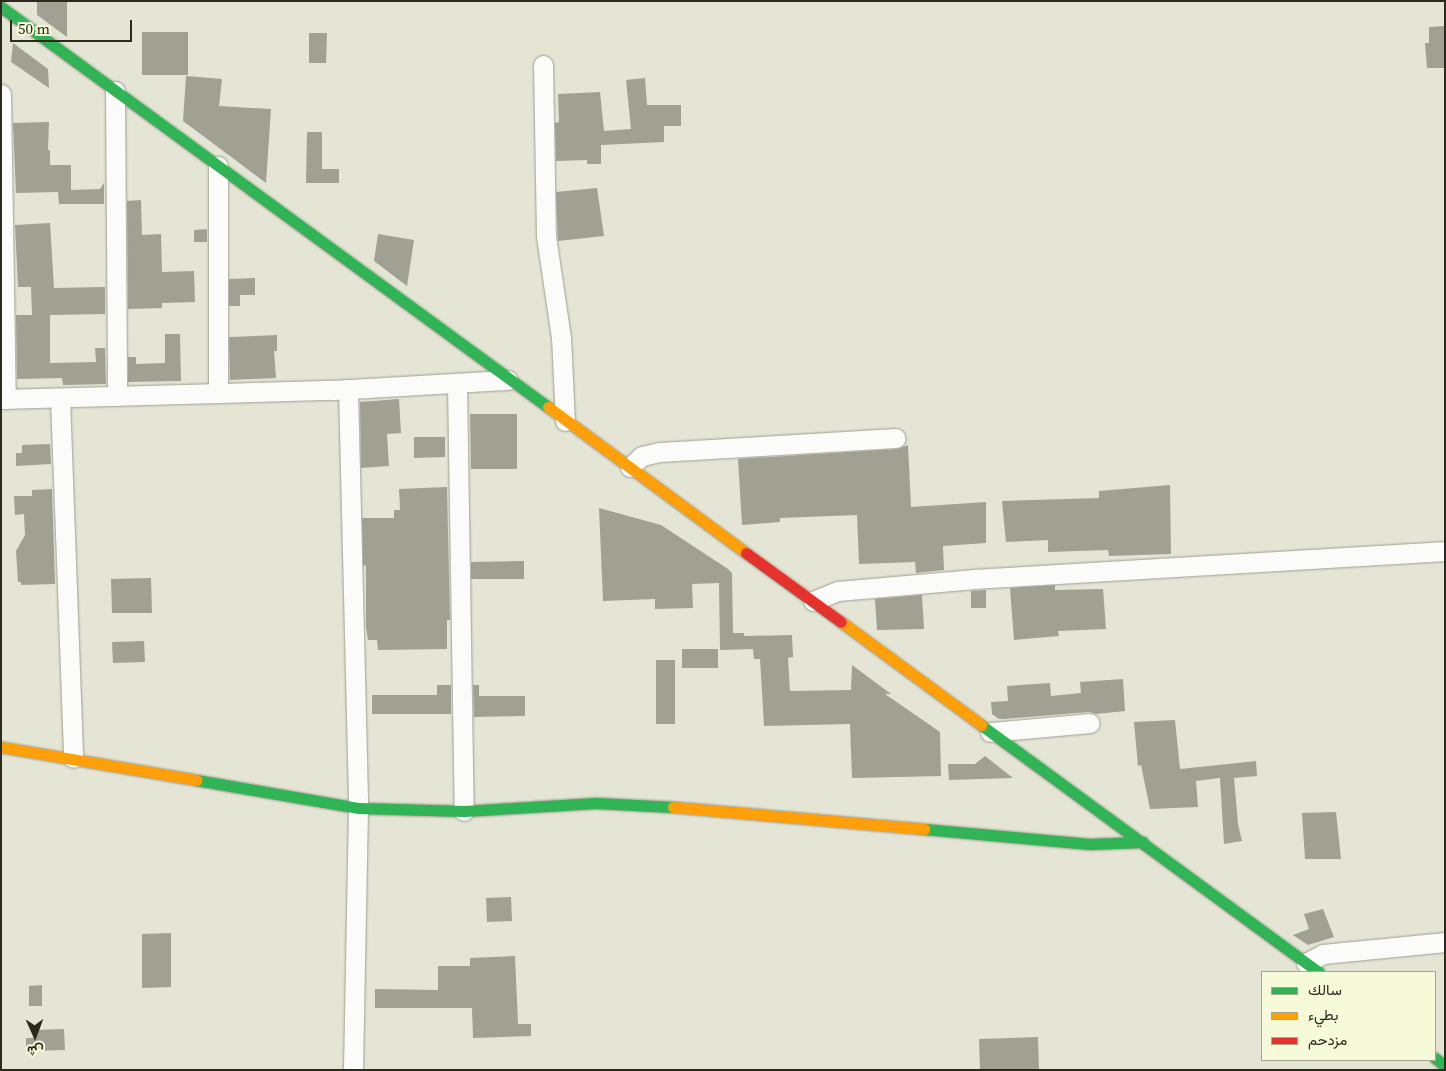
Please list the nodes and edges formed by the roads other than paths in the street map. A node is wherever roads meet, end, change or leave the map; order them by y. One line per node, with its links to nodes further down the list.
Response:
1 (2, 14): 3 (street)
2 (543, 65): 13 (street)
3 (115, 91): 5 (street); 10 (street)
4 (1, 94): 12 (street)
5 (218, 166): 6 (street); 9 (street)
6 (508, 380): 7 (street); 13 (street)
7 (457, 383): 8 (street); 23 (street)
8 (348, 389): 9 (street); 22 (street)
9 (218, 393): 10 (street)
10 (117, 396): 11 (street)
11 (60, 398): 12 (street); 21 (street)
12 (4, 399)
13 (565, 421): 15 (street)
14 (896, 438): 15 (street)
15 (630, 467): 17 (street)
16 (1445, 550): 17 (street)
17 (813, 601): 19 (street)
18 (1090, 723): 19 (street)
19 (990, 732): 24 (street)
20 (1, 746): 21 (street)
21 (74, 758): 22 (street)
22 (358, 808): 23 (street); 27 (street)
23 (464, 811): 24 (street)
24 (1144, 842): 26 (street)
25 (1445, 942): 26 (street)
26 (1312, 968)
27 (353, 1070)

